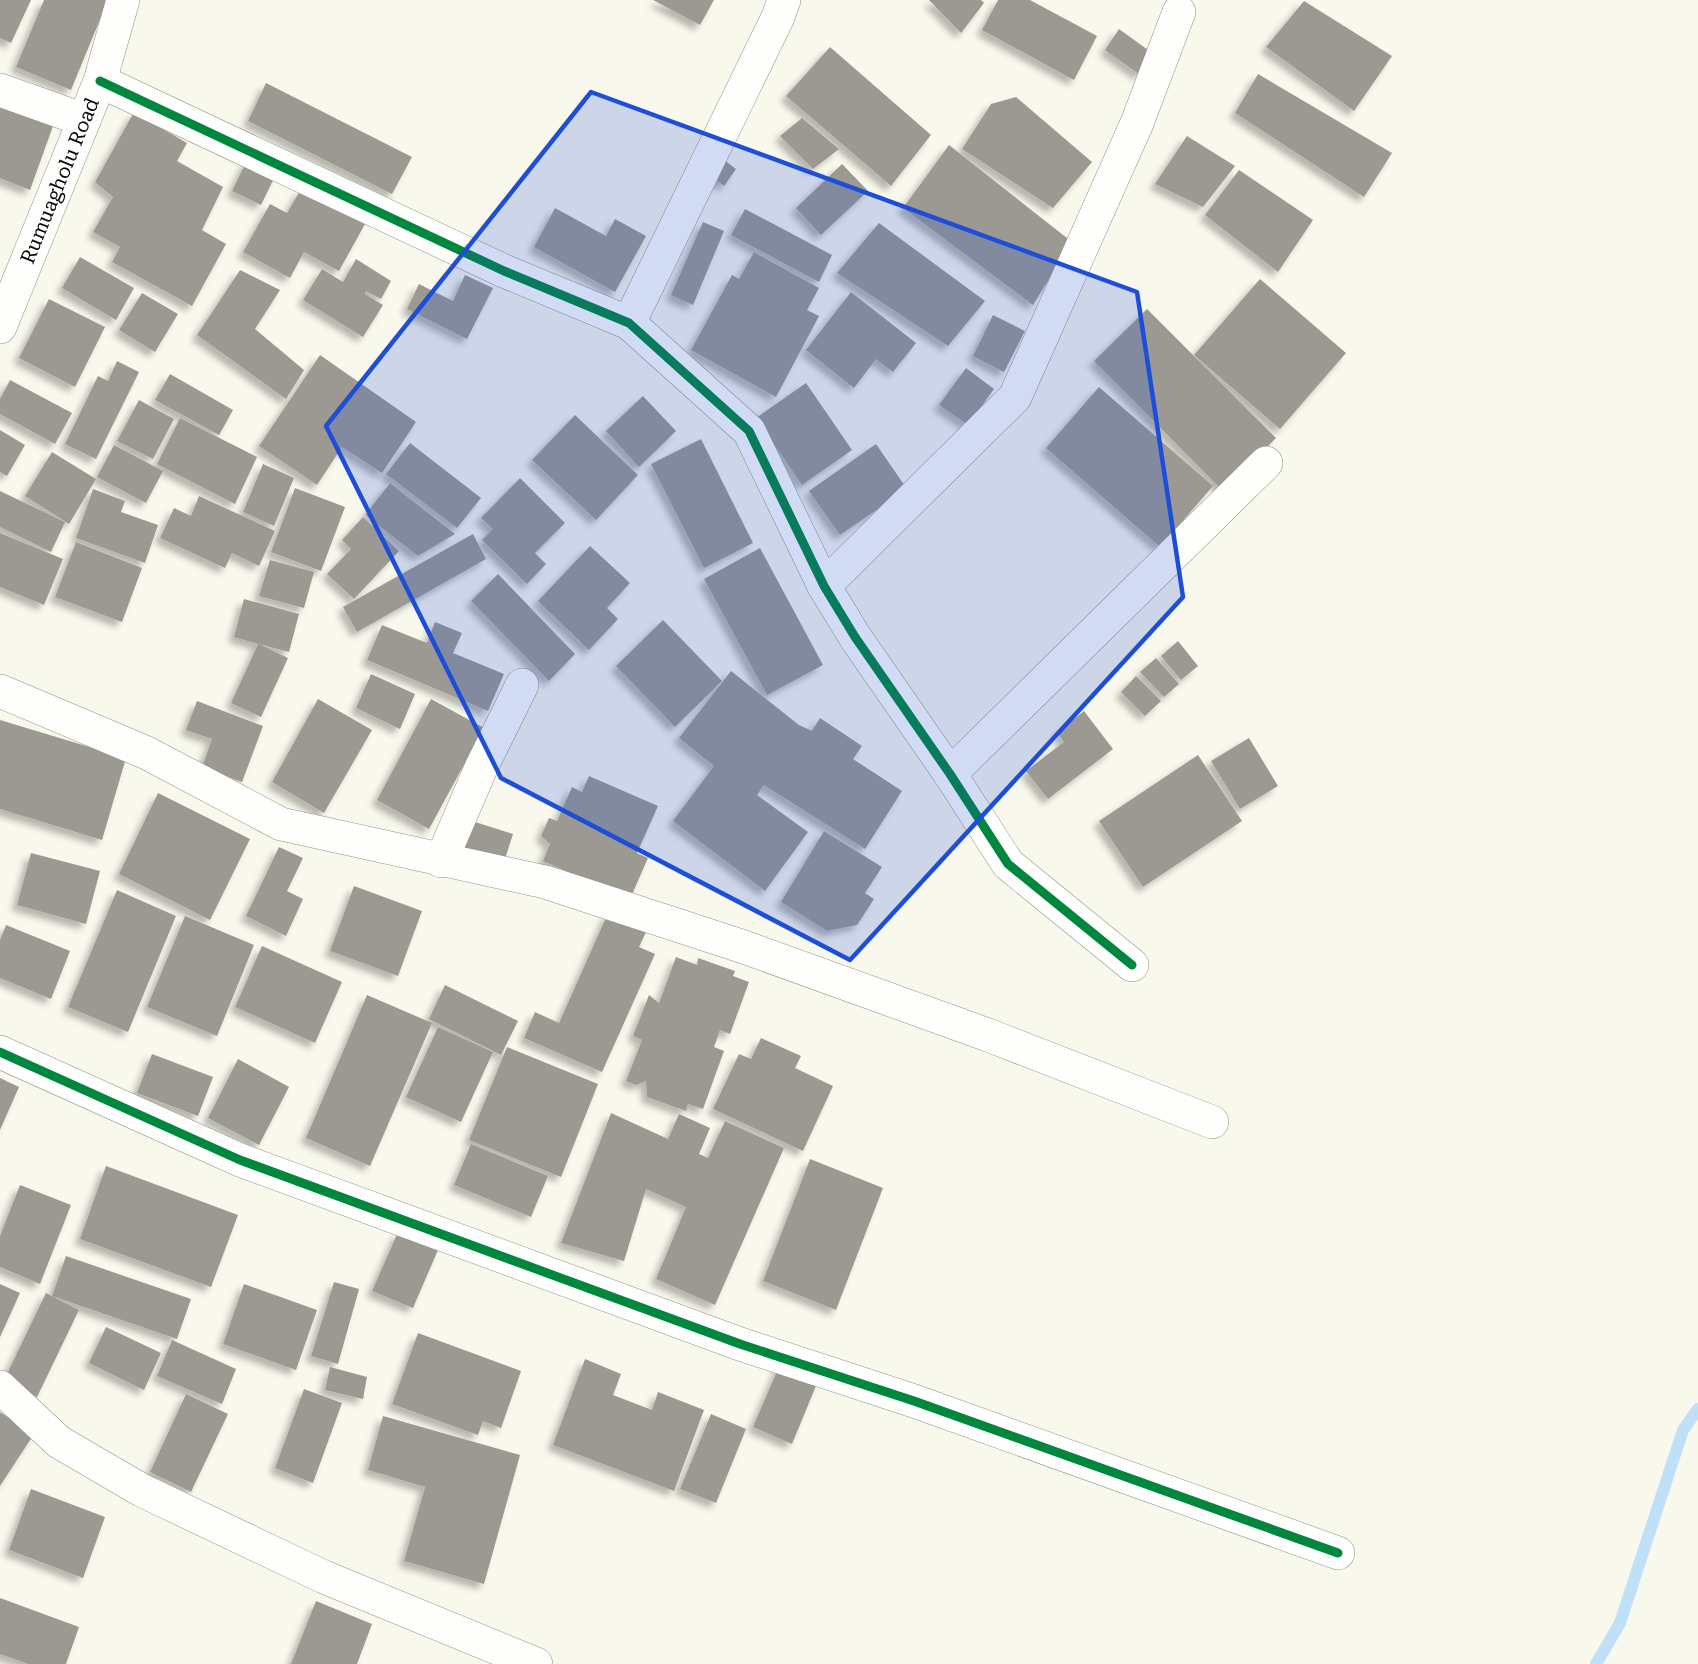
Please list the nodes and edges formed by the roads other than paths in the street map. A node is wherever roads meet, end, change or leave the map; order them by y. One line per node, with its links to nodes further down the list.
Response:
1 (123, 0): 4 (street, Rumuagholu Road)
2 (784, 0): 7 (street)
3 (1179, 12): 10 (street)
4 (100, 81): 6 (street, Rumuagholu Road); 7 (street)
5 (0, 90): 6 (street)
6 (84, 120): 8 (street, Rumuagholu Road)
7 (629, 323): 10 (street)
8 (0, 327)
9 (1266, 463): 13 (street)
10 (824, 586): 13 (street)
11 (522, 685): 14 (street)
12 (0, 691): 14 (street)
13 (950, 774): 15 (street)
14 (441, 861): 17 (street)
15 (1132, 965)
16 (0, 1052): 19 (street)
17 (1212, 1122)
18 (0, 1387): 20 (street)
19 (1338, 1553)
20 (536, 1664)

